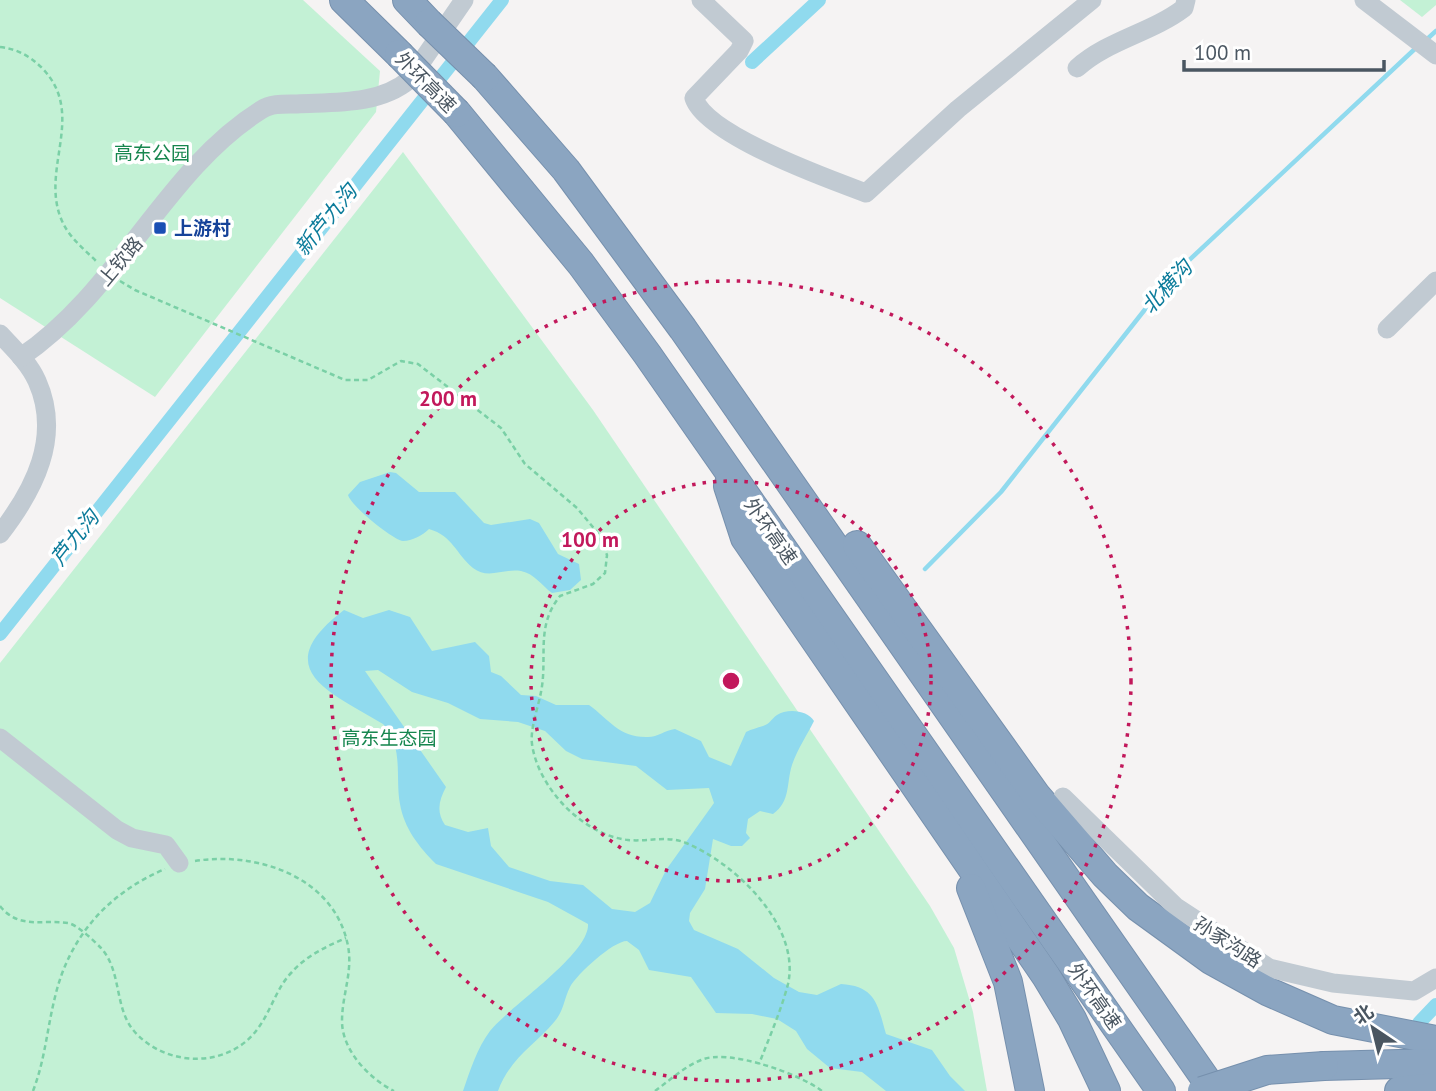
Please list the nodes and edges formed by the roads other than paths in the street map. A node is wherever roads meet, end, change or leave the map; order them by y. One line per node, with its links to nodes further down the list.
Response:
1 (344, 0): 14 (highway, 外环高速, bridge)
2 (407, 0): 15 (highway, bridge)
3 (464, 0): 13 (street, 上钦路)
4 (701, 0): 5 (street)
5 (1092, 0)
6 (1186, 0): 9 (street)
7 (1364, 0): 8 (street)
8 (1426, 47)
9 (1077, 68)
10 (1436, 281): 11 (street)
11 (1387, 329)
12 (0, 334): 13 (street)
13 (21, 357): 16 (street)
14 (718, 457): 19 (highway); 27 (highway, 外环高速)
15 (808, 509): 22 (highway); 29 (highway)
16 (0, 534)
17 (0, 738): 20 (street)
18 (1063, 797): 21 (street, 孙家沟路)
19 (967, 862): 25 (highway); 26 (highway)
20 (178, 863)
21 (1436, 978)
22 (1436, 1040)
23 (1436, 1063): 28 (highway, bridge)
24 (1436, 1087): 30 (highway)
25 (1030, 1091)
26 (1106, 1091)
27 (1161, 1091)
28 (1202, 1091)
29 (1214, 1091)
30 (1399, 1091)

